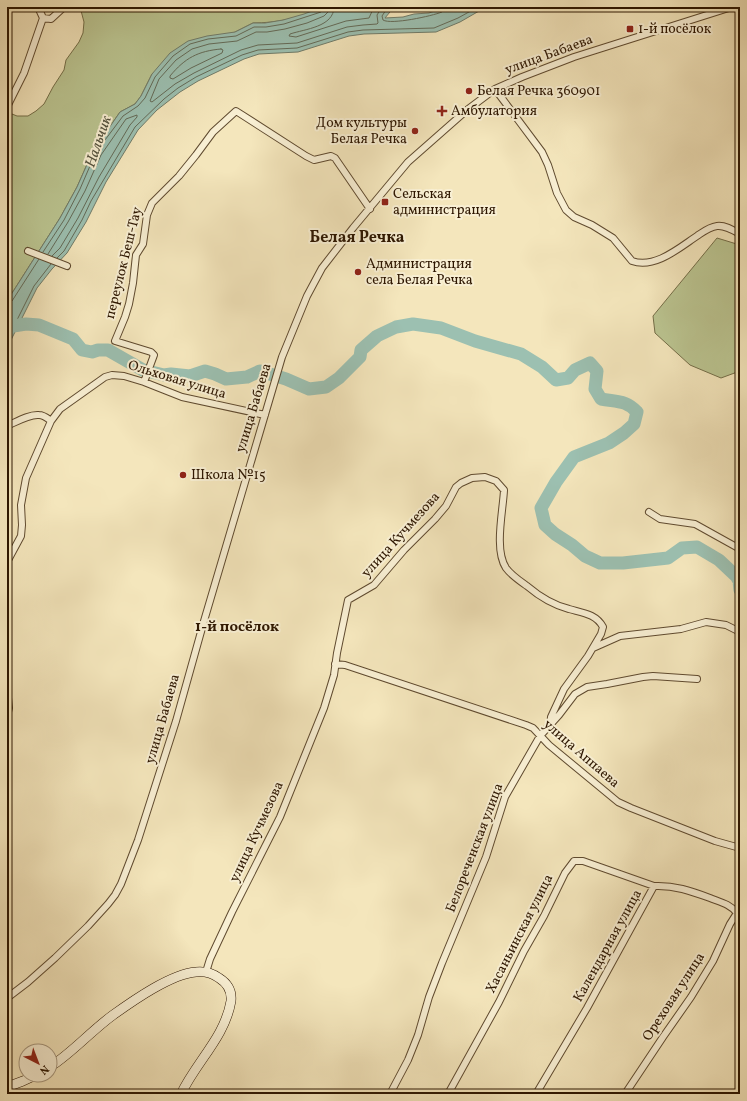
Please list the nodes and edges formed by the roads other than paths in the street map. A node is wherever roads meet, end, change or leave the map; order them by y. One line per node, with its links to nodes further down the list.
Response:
1 (38, 7): 4 (street)
2 (64, 7): 4 (street)
3 (732, 7): 5 (street, улица Бабаева)
4 (43, 18): 6 (street)
5 (495, 89): 7 (street, улица Бабаева); 8 (street)
6 (7, 107)
7 (370, 209): 11 (street, переулок Беш-Тау); 12 (street, улица Бабаева)
8 (740, 234)
9 (30, 252): 10 (street)
10 (66, 266)
11 (146, 380): 12 (street, Ольховая улица); 13 (street, Ольховая улица)
12 (265, 415): 30 (street, улица Бабаева)
13 (51, 421): 14 (street); 17 (street, Ольховая улица)
14 (7, 426)
15 (649, 512): 16 (street)
16 (740, 549)
17 (7, 562)
18 (740, 632): 19 (street)
19 (593, 648): 20 (street, улица Кучмезова); 24 (street, улица Кучмезова)
20 (335, 664): 25 (street, улица Аппаева); 29 (street, улица Кучмезова)
21 (697, 679): 24 (street, Белореченская улица)
22 (7, 688): 23 (street)
23 (7, 716)
24 (550, 725): 25 (street, Белореченская улица)
25 (540, 736): 26 (street, улица Аппаева); 35 (street, Белореченская улица)
26 (740, 848)
27 (654, 886): 28 (street, Календарная улица); 36 (street, Хасаньинская улица); 37 (street, Календарная улица)
28 (738, 914): 38 (street, Ореховая улица)
29 (206, 972): 31 (street); 34 (street)
30 (7, 998)
31 (58, 1060)
32 (18, 1083): 33 (street)
33 (7, 1087)
34 (181, 1094)
35 (390, 1094)
36 (448, 1094)
37 (536, 1094)
38 (626, 1094)

